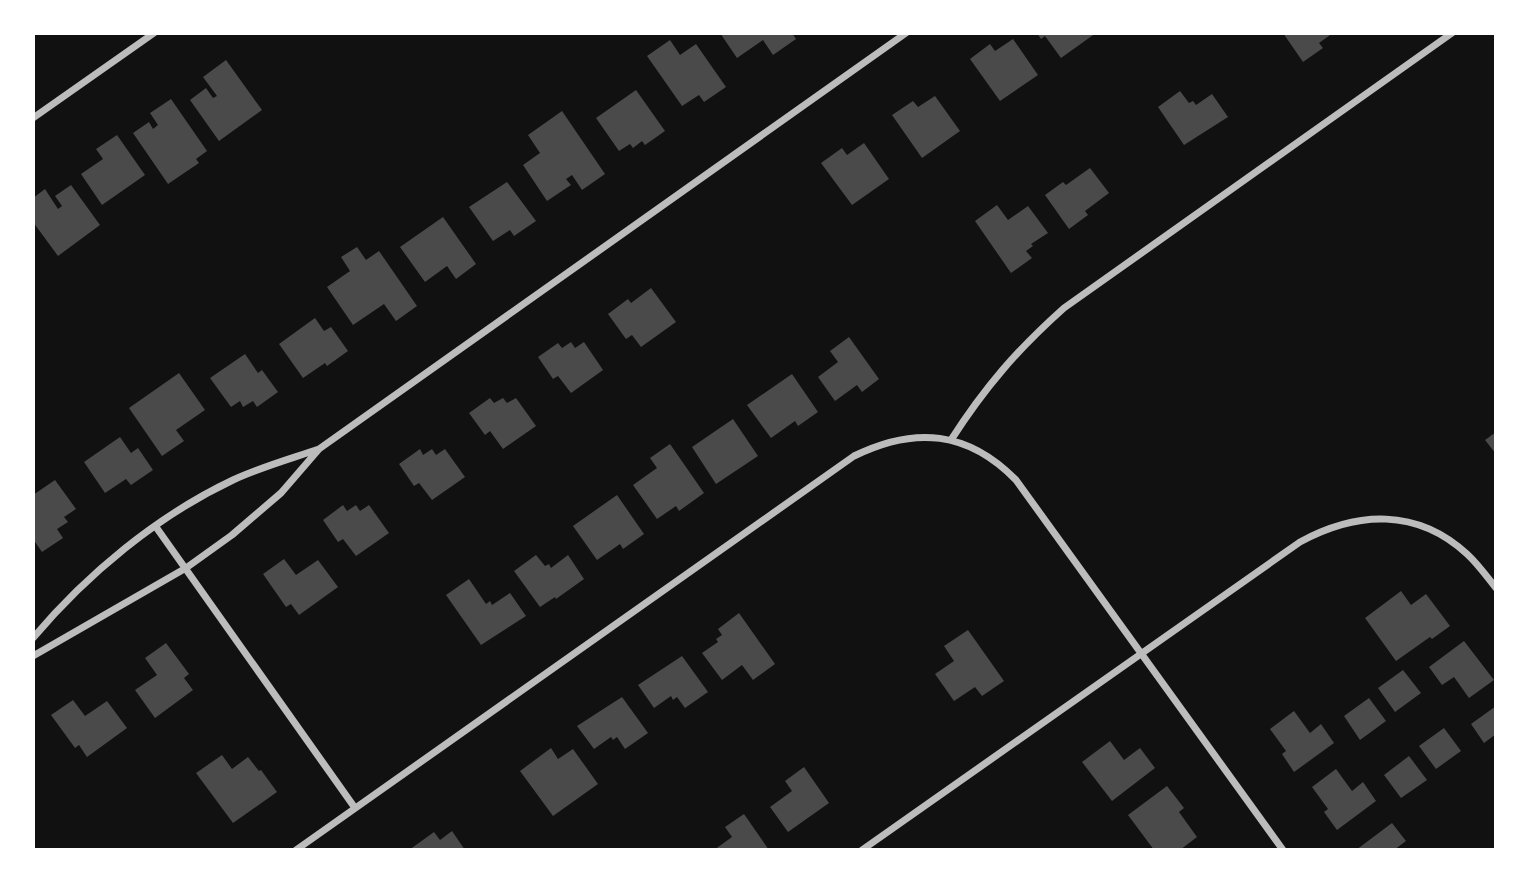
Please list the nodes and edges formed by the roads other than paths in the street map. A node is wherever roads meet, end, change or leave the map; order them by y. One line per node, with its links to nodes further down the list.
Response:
1 (154, 33): 4 (street)
2 (905, 33): 6 (street)
3 (1452, 33): 5 (street)
4 (33, 118)
5 (951, 440): 11 (street); 13 (street)
6 (319, 449): 7 (street); 8 (street)
7 (156, 527): 8 (street); 10 (street)
8 (186, 568): 12 (street); 13 (street)
9 (1496, 588): 11 (street)
10 (33, 638)
11 (1141, 653): 15 (street); 16 (street)
12 (33, 656)
13 (355, 808): 14 (street)
14 (296, 850)
15 (862, 850)
16 (1283, 850)

